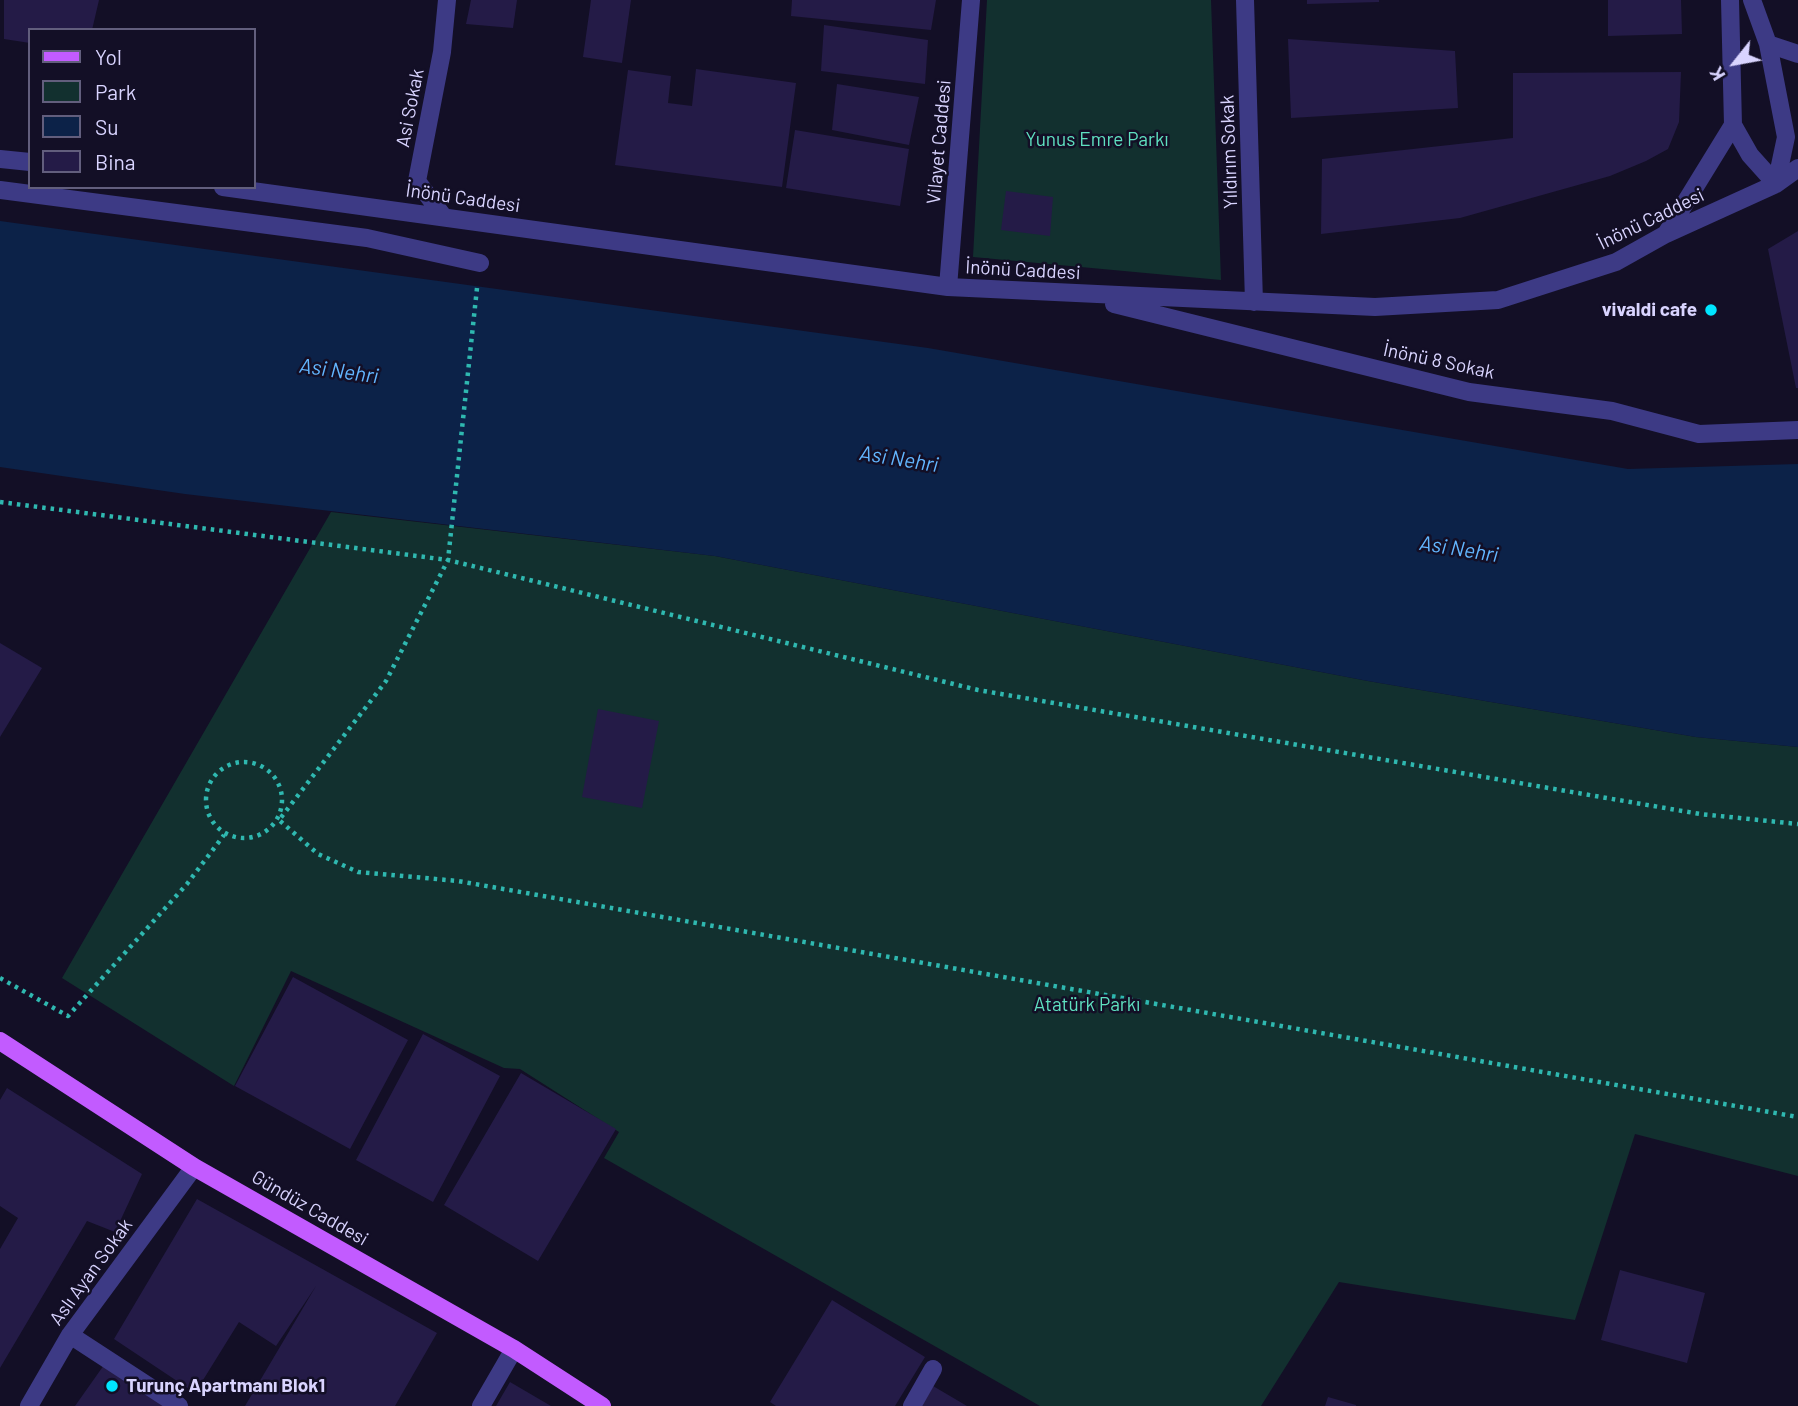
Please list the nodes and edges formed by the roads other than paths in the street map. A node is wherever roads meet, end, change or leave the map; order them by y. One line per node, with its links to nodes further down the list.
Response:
1 (447, 0): 15 (street, Asi Sokak)
2 (971, 0): 18 (street, Vilayet Caddesi)
3 (1245, 0): 20 (street, Yıldırım Sokak)
4 (1730, 0): 8 (street)
5 (1752, 0): 6 (street)
6 (1768, 44): 7 (street); 12 (street)
7 (1798, 54)
8 (1732, 125): 12 (street); 16 (street)
9 (0, 159): 10 (street)
10 (28, 162)
11 (1798, 168): 12 (street, İnönü Caddesi)
12 (1776, 184): 16 (street, İnönü Caddesi)
13 (238, 189): 15 (street, İnönü Caddesi)
14 (0, 190): 17 (street)
15 (443, 216): 18 (street, İnönü Caddesi)
16 (1666, 234): 20 (street, İnönü Caddesi)
17 (480, 263)
18 (948, 287): 19 (street, İnönü Caddesi)
19 (1076, 295): 20 (street, İnönü Caddesi); 21 (street, İnönü 8 Sokak)
20 (1254, 302)
21 (1798, 430)
22 (0, 1041): 23 (main road, Gündüz Caddesi)
23 (194, 1167): 24 (street, Aslı Ayan Sokak); 25 (main road, Gündüz Caddesi)
24 (70, 1335): 27 (street, Aslı Ayan Sokak); 28 (street)
25 (514, 1349): 29 (street); 30 (main road, Gündüz Caddesi)
26 (933, 1369): 31 (street)
27 (29, 1406)
28 (179, 1406)
29 (481, 1406)
30 (602, 1406)
31 (912, 1406)

